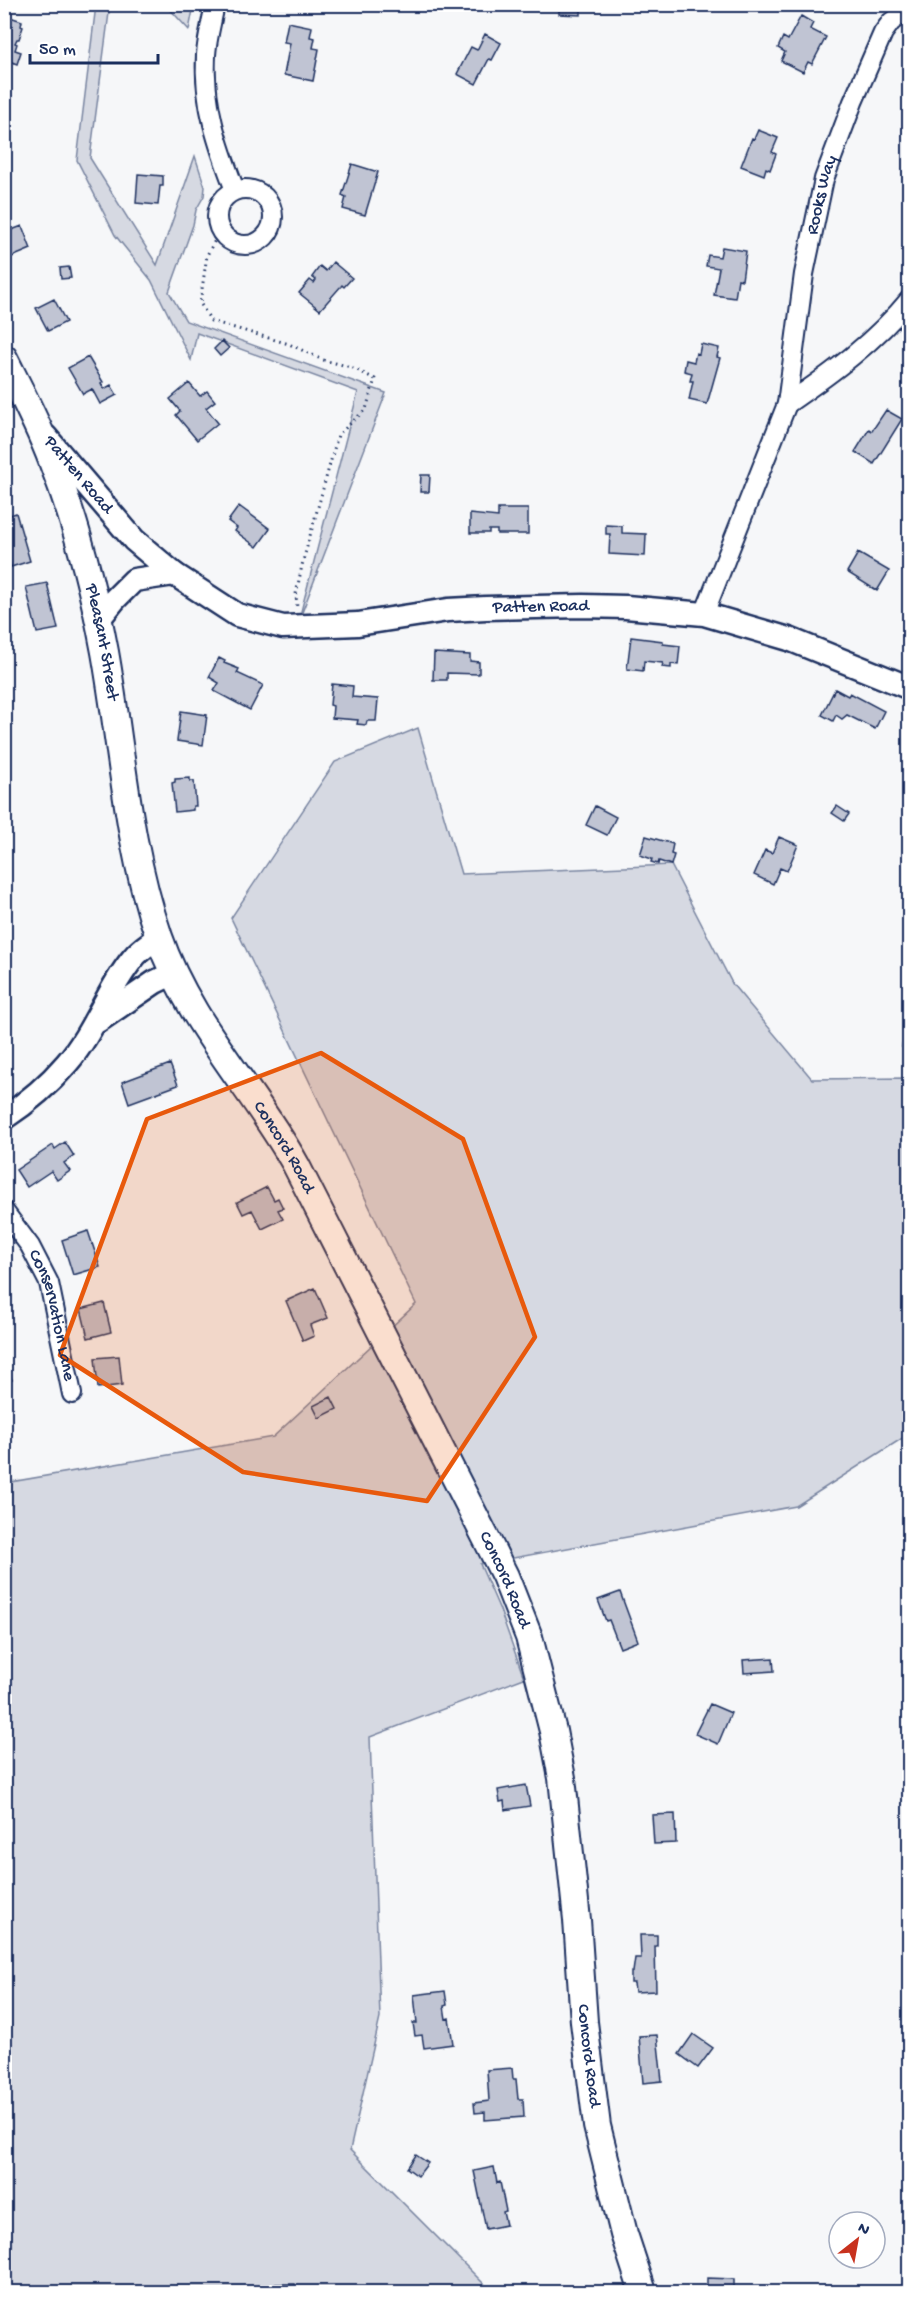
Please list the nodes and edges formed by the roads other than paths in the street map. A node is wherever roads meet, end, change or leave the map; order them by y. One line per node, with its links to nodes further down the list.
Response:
1 (215, 4): 3 (street)
2 (909, 8): 6 (street, Rooks Way)
3 (235, 190): 3 (street)
4 (909, 298): 6 (street)
5 (4, 358): 7 (main road, Pleasant Street)
6 (787, 404): 9 (street, Rooks Way)
7 (35, 424): 8 (street, Patten Road); 10 (main road, Pleasant Street)
8 (174, 574): 9 (street, Patten Road); 10 (street)
9 (704, 614): 11 (street, Patten Road)
10 (98, 620): 12 (main road, Pleasant Street)
11 (909, 688)
12 (159, 936): 13 (main road, Concord Road); 14 (street)
13 (174, 974): 14 (street); 18 (main road, Concord Road)
14 (92, 1026): 15 (street)
15 (4, 1118)
16 (4, 1211): 17 (street, Conservation Lane)
17 (72, 1394)
18 (643, 2292)

